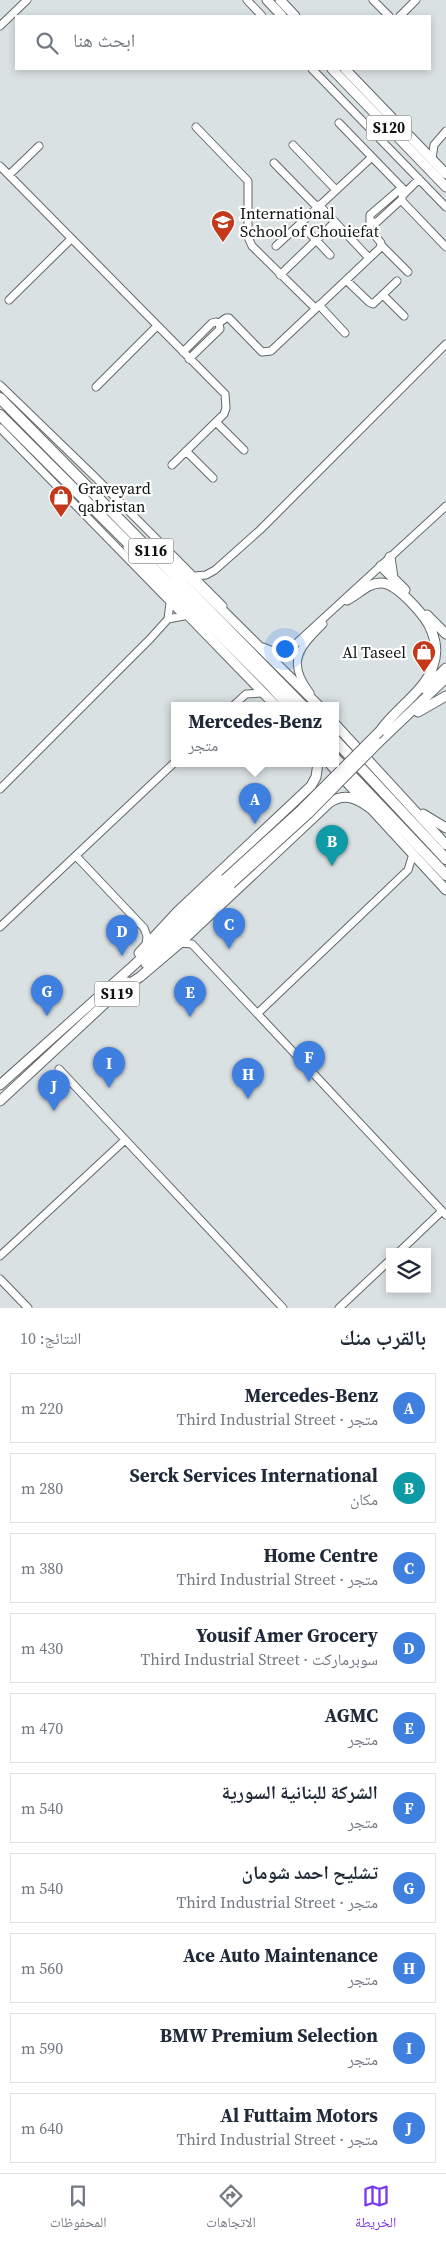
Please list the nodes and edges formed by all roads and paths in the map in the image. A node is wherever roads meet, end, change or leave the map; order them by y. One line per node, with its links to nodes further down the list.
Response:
1 (27, 0): 12 (street)
2 (247, 0): 7 (street)
3 (266, 0): 8 (main road)
4 (280, 0): 9 (main road)
5 (373, 0): 10 (street)
6 (416, 0): 11 (street)
7 (261, 15)
8 (280, 15)
9 (294, 15)
10 (388, 15)
11 (401, 15)
12 (0, 26)
13 (313, 70): 19 (street)
14 (333, 70): 16 (main road, S120)
15 (353, 73): 24 (main road, S120)
16 (379, 118): 19 (main road); 30 (main road, S120)
17 (339, 123): 23 (street)
18 (196, 127): 45 (street)
19 (372, 131): 29 (street)
20 (446, 131): 24 (street)
21 (293, 145): 31 (street)
22 (39, 146): 28 (street)
23 (372, 157): 31 (street); 32 (street)
24 (432, 159): 27 (main road, S120)
25 (274, 163): 33 (street)
26 (0, 166): 28 (street)
27 (446, 174)
28 (9, 175): 37 (street)
29 (420, 179): 32 (street); 34 (street)
30 (446, 187)
31 (336, 190): 33 (street)
32 (404, 196): 39 (street); 41 (street)
33 (318, 206): 35 (street); 36 (street)
34 (446, 207)
35 (335, 222): 38 (street); 43 (street)
36 (300, 223): 38 (street); 40 (street)
37 (71, 239): 49 (street); 53 (street)
38 (316, 240): 42 (street); 45 (street)
39 (381, 245): 43 (street); 44 (street)
40 (276, 246)
41 (446, 246)
42 (330, 255)
43 (369, 258): 46 (street)
44 (408, 272)
45 (280, 275): 50 (street)
46 (346, 280): 48 (street); 50 (street)
47 (396, 281): 48 (street)
48 (383, 295): 51 (street)
49 (9, 300)
50 (317, 307): 52 (street); 54 (street)
51 (404, 316)
52 (219, 323): 55 (street); 56 (street)
53 (157, 326): 58 (street); 61 (street)
54 (345, 334)
55 (199, 337): 56 (street); 58 (street)
56 (205, 344): 59 (street)
57 (445, 347): 77 (street)
58 (183, 352): 59 (street)
59 (189, 359): 64 (street)
60 (0, 385): 78 (street)
61 (96, 387)
62 (0, 398): 74 (highway, S116)
63 (0, 416): 70 (highway, S116)
64 (216, 422): 66 (street); 67 (street)
65 (0, 428): 69 (street)
66 (244, 450)
67 (186, 451): 68 (street); 71 (street)
68 (172, 465)
69 (42, 470): 70 (highway); 82 (street)
70 (55, 470): 73 (highway, S116)
71 (213, 478)
72 (446, 506): 75 (street)
73 (124, 540): 86 (main road); 98 (highway, S116)
74 (145, 544): 84 (main road); 99 (highway, S116)
75 (390, 557): 76 (street); 79 (main road)
76 (378, 568): 79 (main road); 81 (street); 88 (street)
77 (214, 570): 78 (street); 80 (street)
78 (196, 576): 80 (street)
79 (393, 578): 87 (main road)
80 (208, 589): 84 (street)
81 (348, 600): 95 (main road); 101 (street)
82 (170, 603): 83 (street); 85 (street)
83 (184, 616): 85 (street); 86 (street)
84 (230, 617): 88 (main road)
85 (168, 620): 108 (street)
86 (200, 628): 90 (main road)
87 (446, 634)
88 (260, 646): 100 (main road)
89 (446, 668): 95 (main road, S119)
90 (245, 675): 92 (main road); 93 (street)
91 (446, 678): 95 (main road, S119)
92 (263, 692): 93 (street); 97 (main road)
93 (246, 694): 96 (street)
94 (446, 696): 95 (main road)
95 (419, 700): 119 (main road, S119, bridge); 119 (main road, S119, bridge)
96 (237, 702)
97 (272, 702)
98 (285, 702)
99 (299, 702)
100 (315, 702)
101 (316, 702)
102 (339, 728): 109 (main road)
103 (339, 744): 115 (highway)
104 (339, 762): 118 (highway)
105 (171, 766): 114 (street)
106 (317, 767): 123 (main road)
107 (333, 767): 110 (main road)
108 (0, 789)
109 (408, 804): 111 (main road); 112 (main road)
110 (374, 811): 113 (main road); 124 (main road)
111 (446, 828)
112 (446, 845)
113 (413, 854): 116 (main road); 117 (street)
114 (76, 856): 121 (street); 122 (street)
115 (446, 859)
116 (426, 868): 117 (street); 120 (main road)
117 (408, 870): 130 (street)
118 (446, 875)
119 (228, 881): 128 (main road, S119); 129 (main road, S119)
120 (446, 890)
121 (0, 927)
122 (144, 928): 123 (street); 127 (street)
123 (162, 928): 127 (main road)
124 (193, 930): 125 (main road); 126 (street)
125 (180, 942): 126 (street); 129 (main road)
126 (192, 944): 130 (street)
127 (146, 945): 128 (main road)
128 (117, 979): 132 (main road, S119)
129 (124, 987): 133 (main road, S119)
130 (258, 1013): 135 (street)
131 (58, 1069): 134 (street)
132 (0, 1085)
133 (0, 1101)
134 (125, 1140): 137 (street); 141 (street)
135 (444, 1213): 136 (street)
136 (404, 1248)
137 (0, 1256)
138 (386, 1264): 142 (street)
139 (0, 1279): 140 (street)
140 (28, 1308)
141 (284, 1308)
142 (339, 1308)

